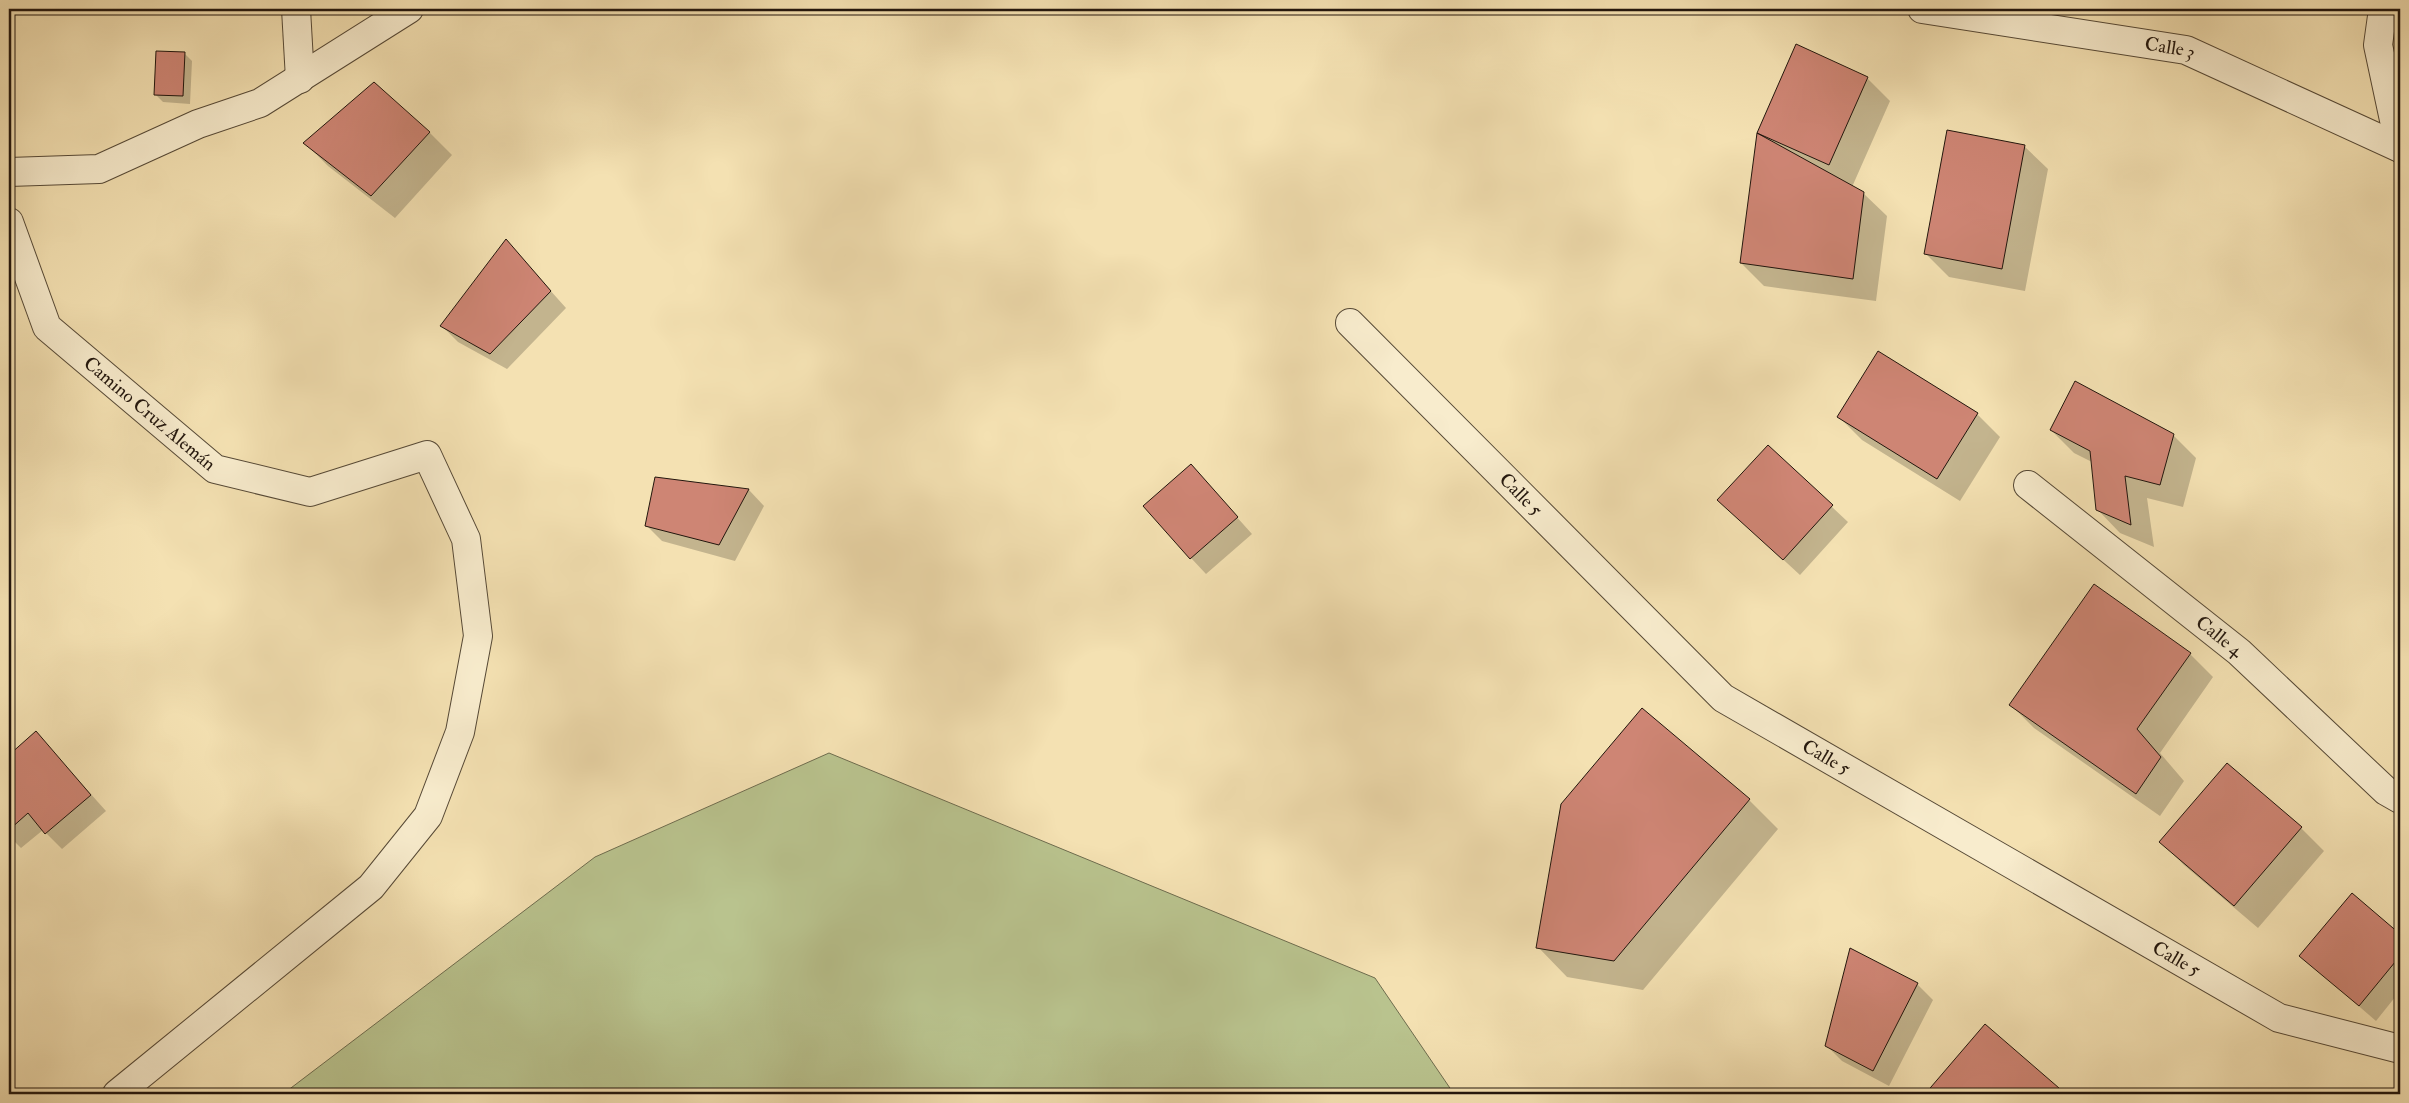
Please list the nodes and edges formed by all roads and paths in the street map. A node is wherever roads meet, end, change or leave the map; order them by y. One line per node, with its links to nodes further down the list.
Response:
1 (296, 9): 5 (street)
2 (409, 9): 5 (street)
3 (1922, 9): 6 (street, Calle 3)
4 (2383, 9): 6 (street)
5 (300, 79): 7 (street)
6 (2400, 148)
7 (9, 172)
8 (9, 222): 13 (street, Camino Cruz Alemán)
9 (1350, 322): 12 (street, Calle 5)
10 (2028, 485): 11 (street, Calle 4)
11 (2400, 799)
12 (2400, 1049)
13 (117, 1094)

